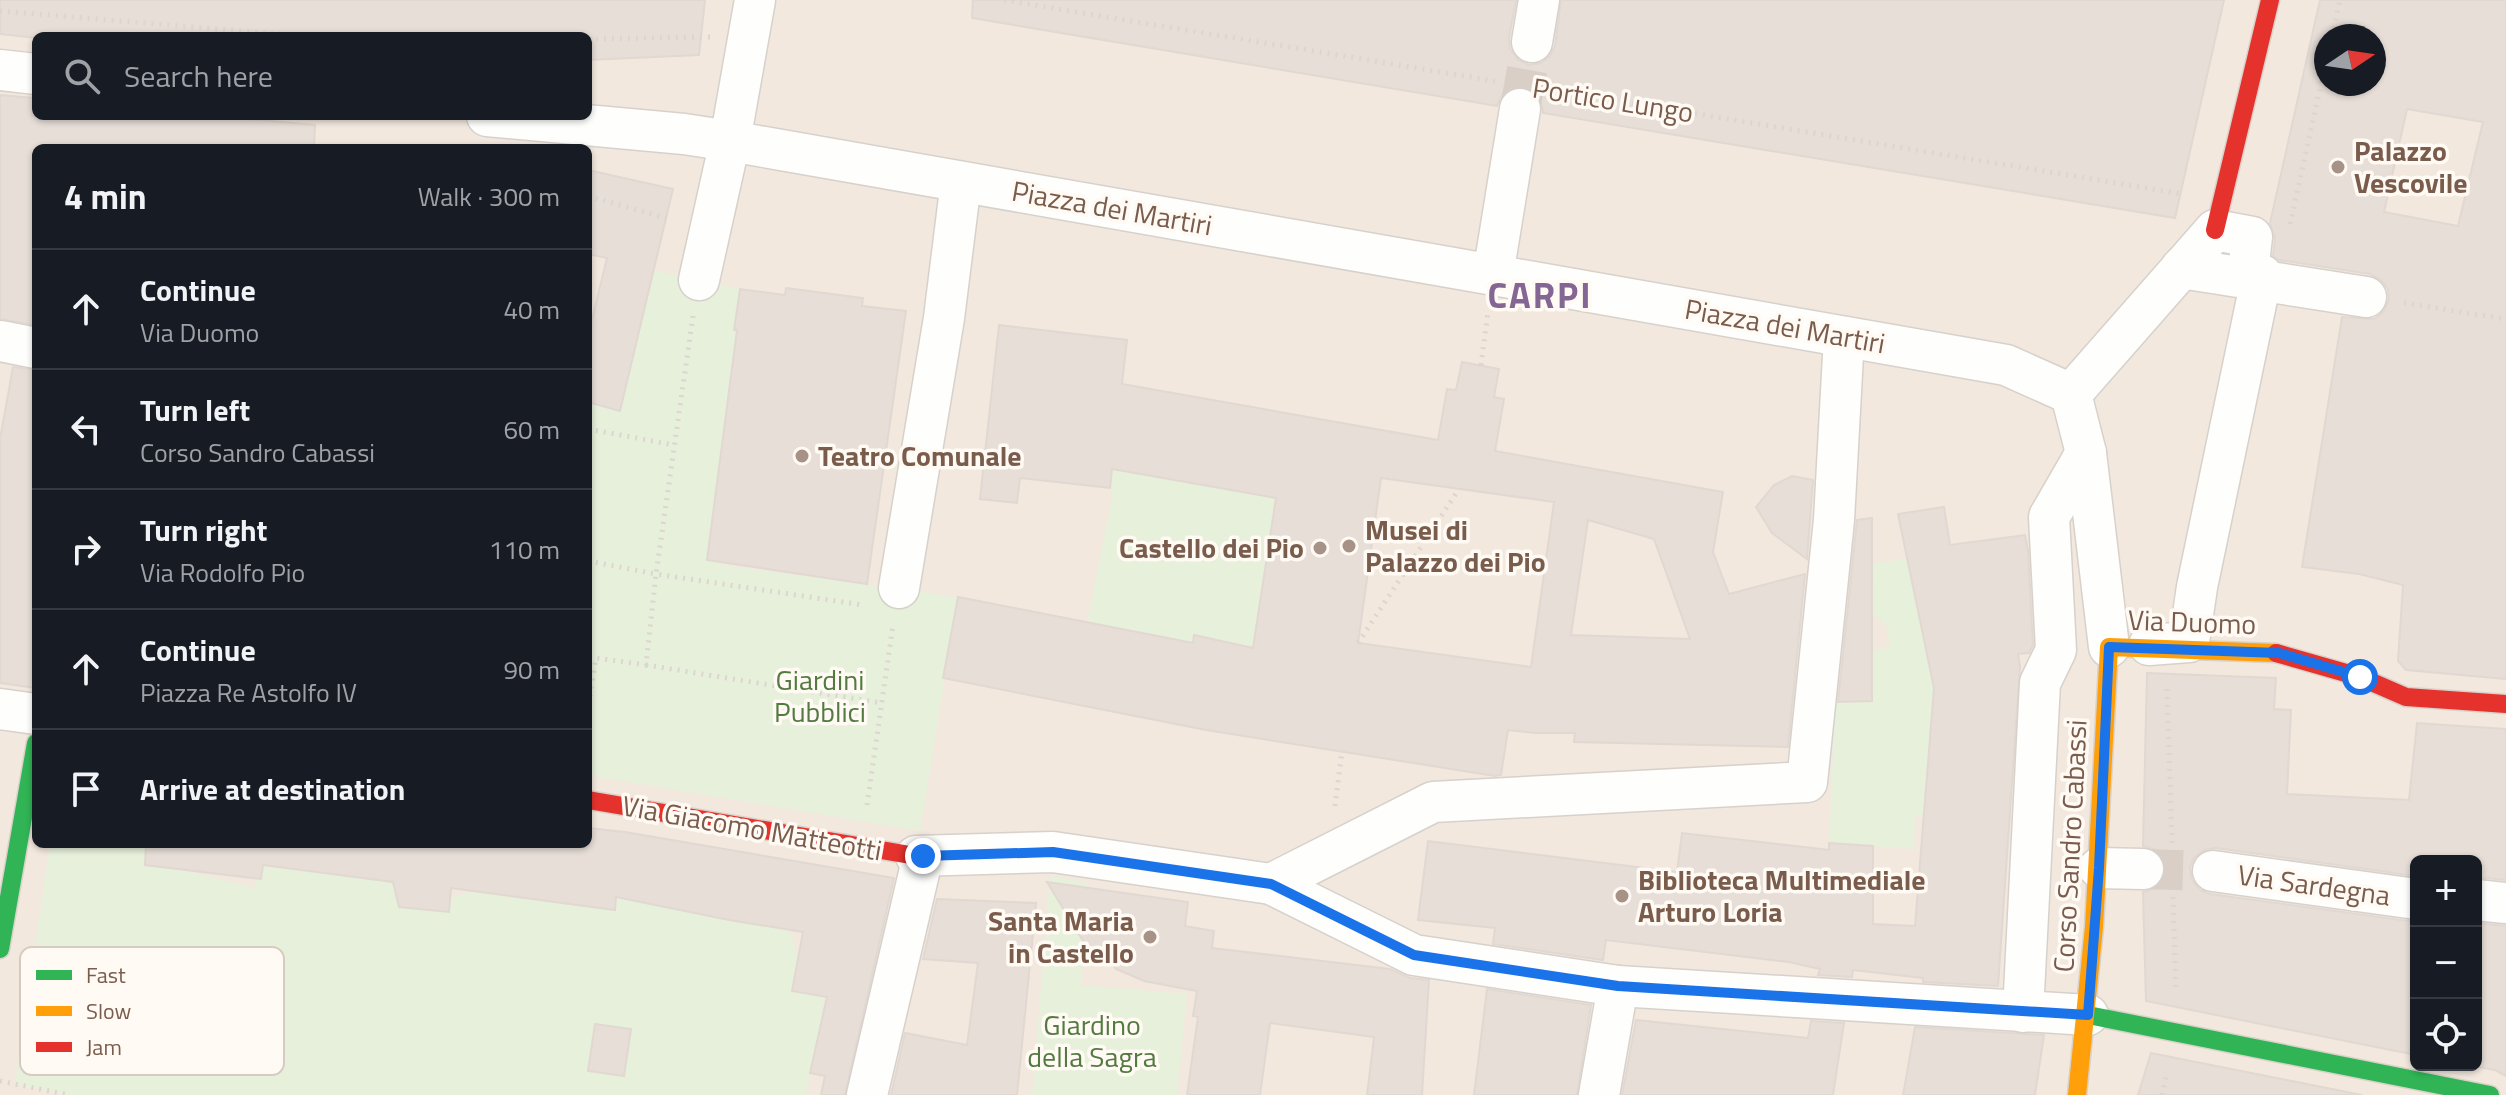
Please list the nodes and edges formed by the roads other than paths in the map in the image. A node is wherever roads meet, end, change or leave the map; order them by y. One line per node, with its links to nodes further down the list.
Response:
1 (755, 0): 10 (street)
2 (1539, 0): 4 (street)
3 (2270, 0): 13 (street)
4 (1532, 42)
5 (0, 70): 6 (street)
6 (32, 74)
7 (1525, 94): 15 (street)
8 (487, 120): 11 (street)
9 (532, 120): 10 (street, Piazza dei Martiri)
10 (730, 141): 12 (street, Piazza dei Martiri); 16 (street)
11 (482, 144)
12 (961, 182): 15 (street, Piazza dei Martiri); 24 (street)
13 (2219, 215): 14 (street); 17 (street)
14 (2181, 268): 17 (street); 22 (street)
15 (1493, 275): 19 (street, Piazza dei Martiri)
16 (699, 280)
17 (2269, 282): 18 (street); 25 (street)
18 (2382, 299)
19 (1844, 337): 22 (street, Piazza dei Martiri); 35 (street)
20 (0, 341): 21 (street)
21 (32, 347)
22 (2071, 394): 23 (street)
23 (2086, 453): 25 (street); 42 (street)
24 (897, 599)
25 (2100, 648): 26 (street, Via Duomo); 32 (street, Corso Sandro Cabassi)
26 (2506, 704)
27 (0, 709): 28 (street)
28 (32, 713)
29 (32, 763): 39 (street)
30 (592, 801): 31 (street, Via Giacomo Matteotti)
31 (920, 856): 35 (street); 44 (street)
32 (2099, 868): 33 (street); 43 (street, Corso Sandro Cabassi)
33 (2143, 869)
34 (2213, 871): 36 (street, Via Sardegna)
35 (1271, 884): 41 (street)
36 (2410, 898)
37 (2482, 901): 38 (street)
38 (2506, 903)
39 (4, 905): 40 (street)
40 (0, 949)
41 (1618, 986): 42 (street); 45 (street)
42 (2023, 1012): 43 (street)
43 (2088, 1015): 46 (street, Corso Sandro Cabassi); 47 (street)
44 (867, 1095)
45 (1599, 1095)
46 (2077, 1095)
47 (2490, 1095)

